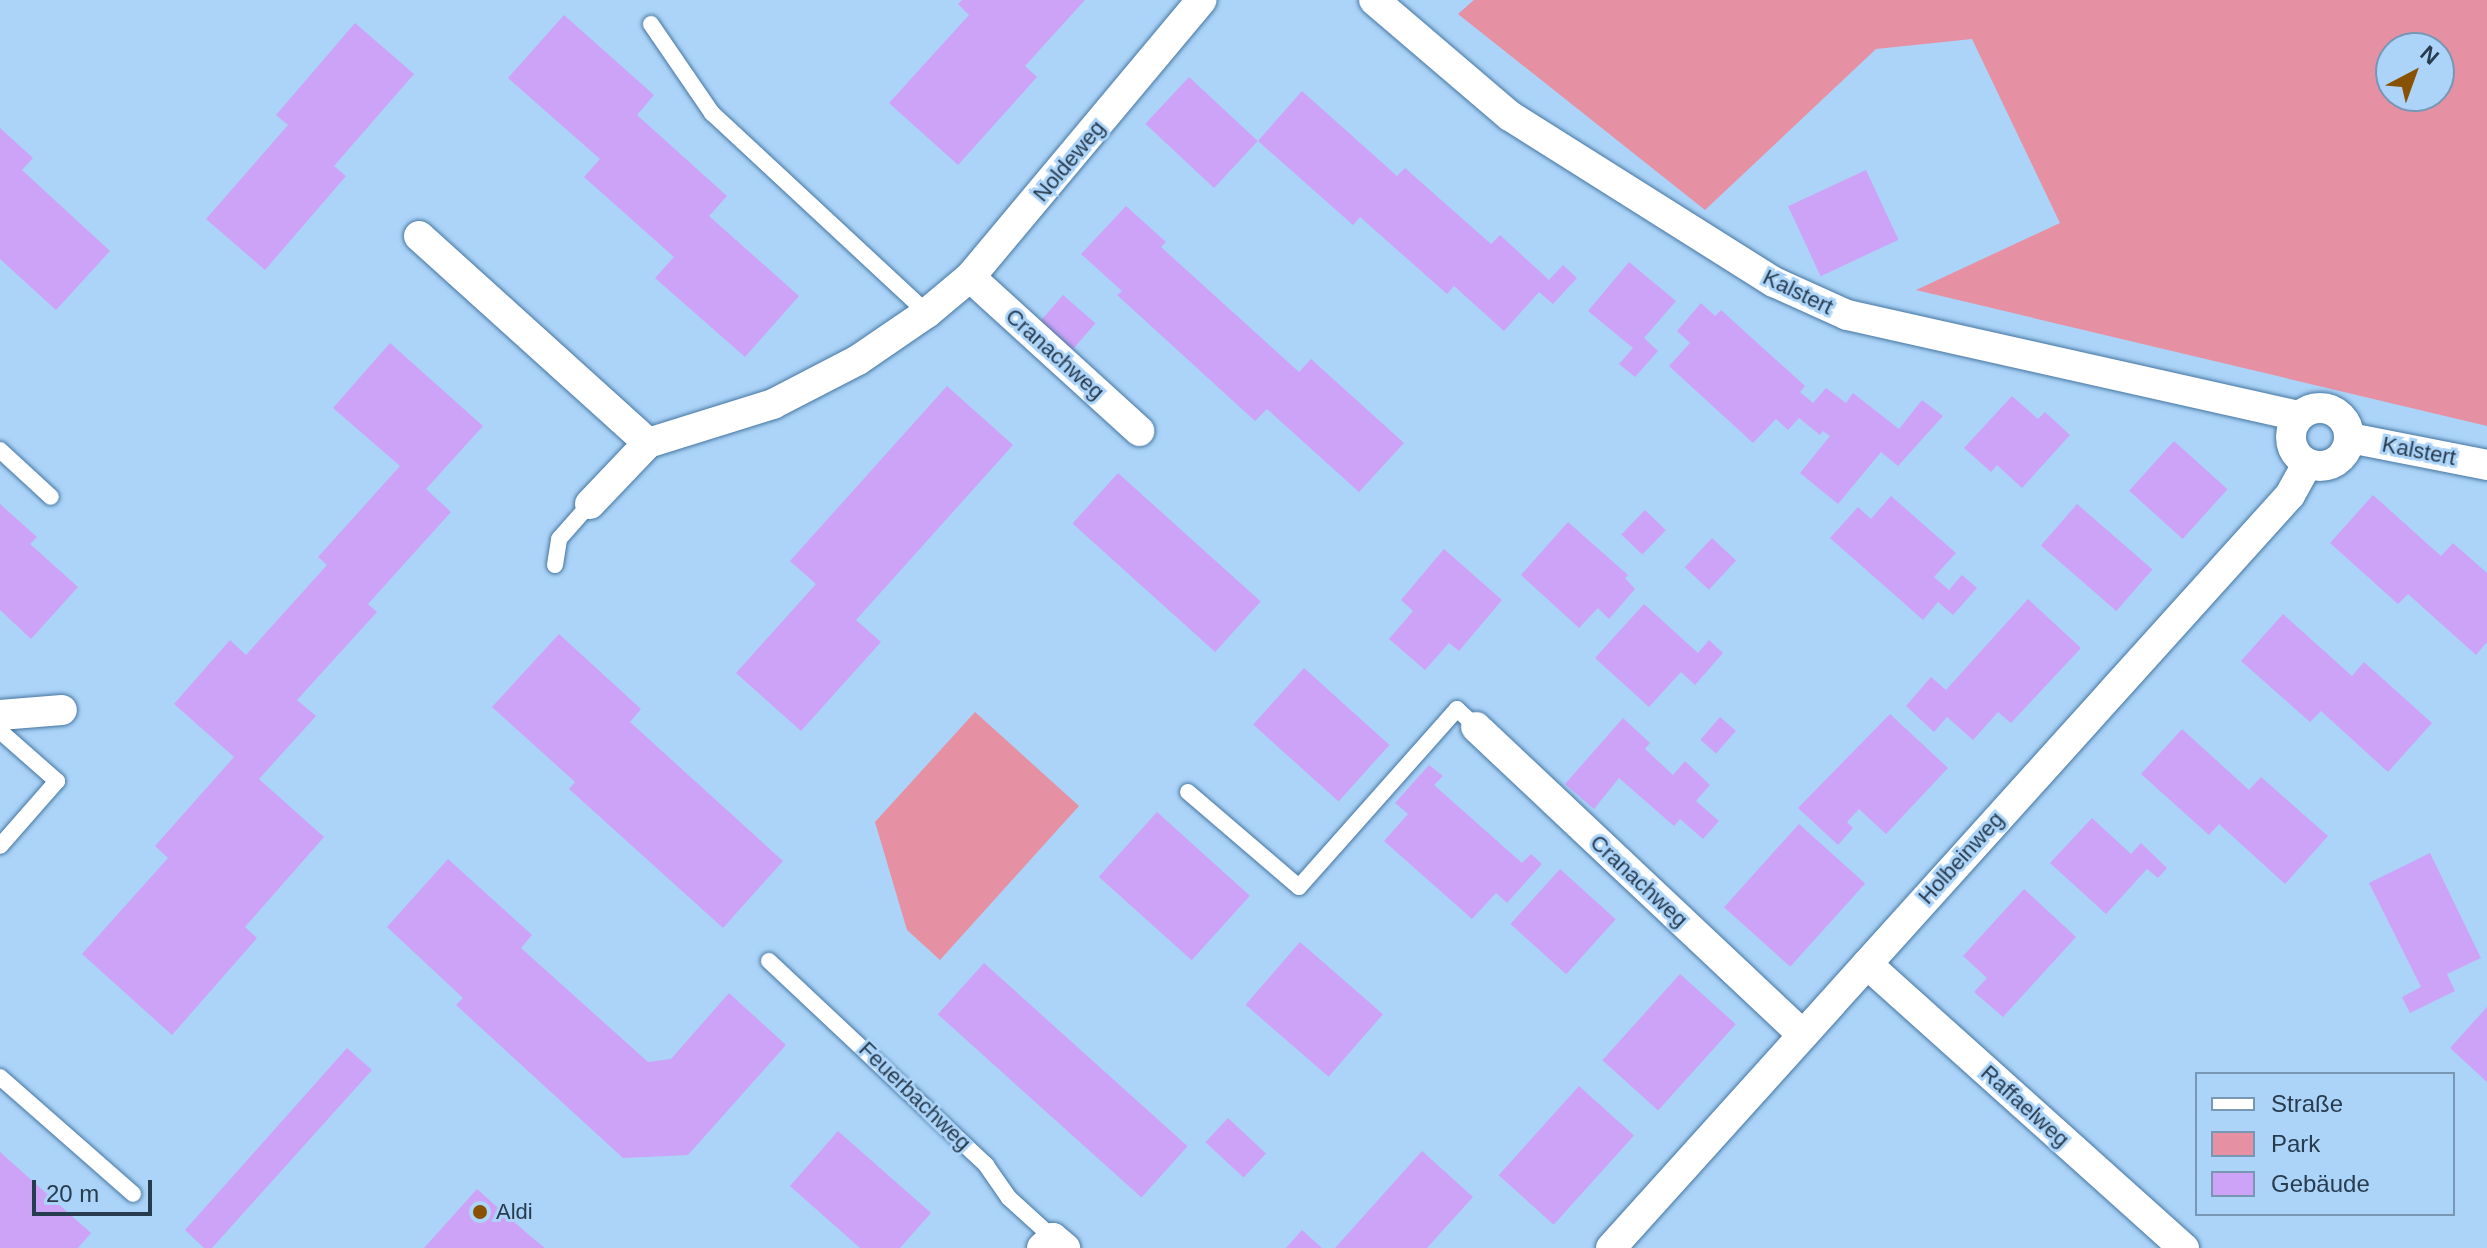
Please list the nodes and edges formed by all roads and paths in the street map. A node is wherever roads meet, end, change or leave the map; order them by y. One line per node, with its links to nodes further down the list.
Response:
1 (1202, 0): 5 (street, Noldeweg)
2 (1374, 0): 7 (street, Kalstert)
3 (651, 24): 6 (lane)
4 (419, 236): 10 (street)
5 (970, 277): 6 (street, Noldeweg); 8 (street, Cranachweg)
6 (927, 313): 10 (street, Noldeweg)
7 (2298, 416): 9 (street, Kalstert); 12 (street)
8 (1139, 431)
9 (2350, 438): 12 (street, Kalstert); 13 (street, Kalstert)
10 (648, 443): 15 (street, Noldeweg)
11 (0, 450): 14 (lane)
12 (2307, 464): 24 (street, Holbeinweg)
13 (2487, 465)
14 (51, 497)
15 (590, 504): 16 (lane)
16 (555, 565)
17 (62, 710): 18 (street)
18 (0, 715)
19 (1467, 718): 21 (lane, Cranachweg); 25 (street, Cranachweg)
20 (0, 731): 22 (lane)
21 (1188, 792)
22 (0, 846)
23 (769, 961): 28 (lane, Feuerbachweg)
24 (1867, 964): 25 (street, Holbeinweg); 30 (street, Raffaelweg)
25 (1802, 1034): 29 (street, Holbeinweg)
26 (0, 1077): 27 (lane)
27 (133, 1194)
28 (1053, 1245)
29 (1611, 1248)
30 (2184, 1248)

